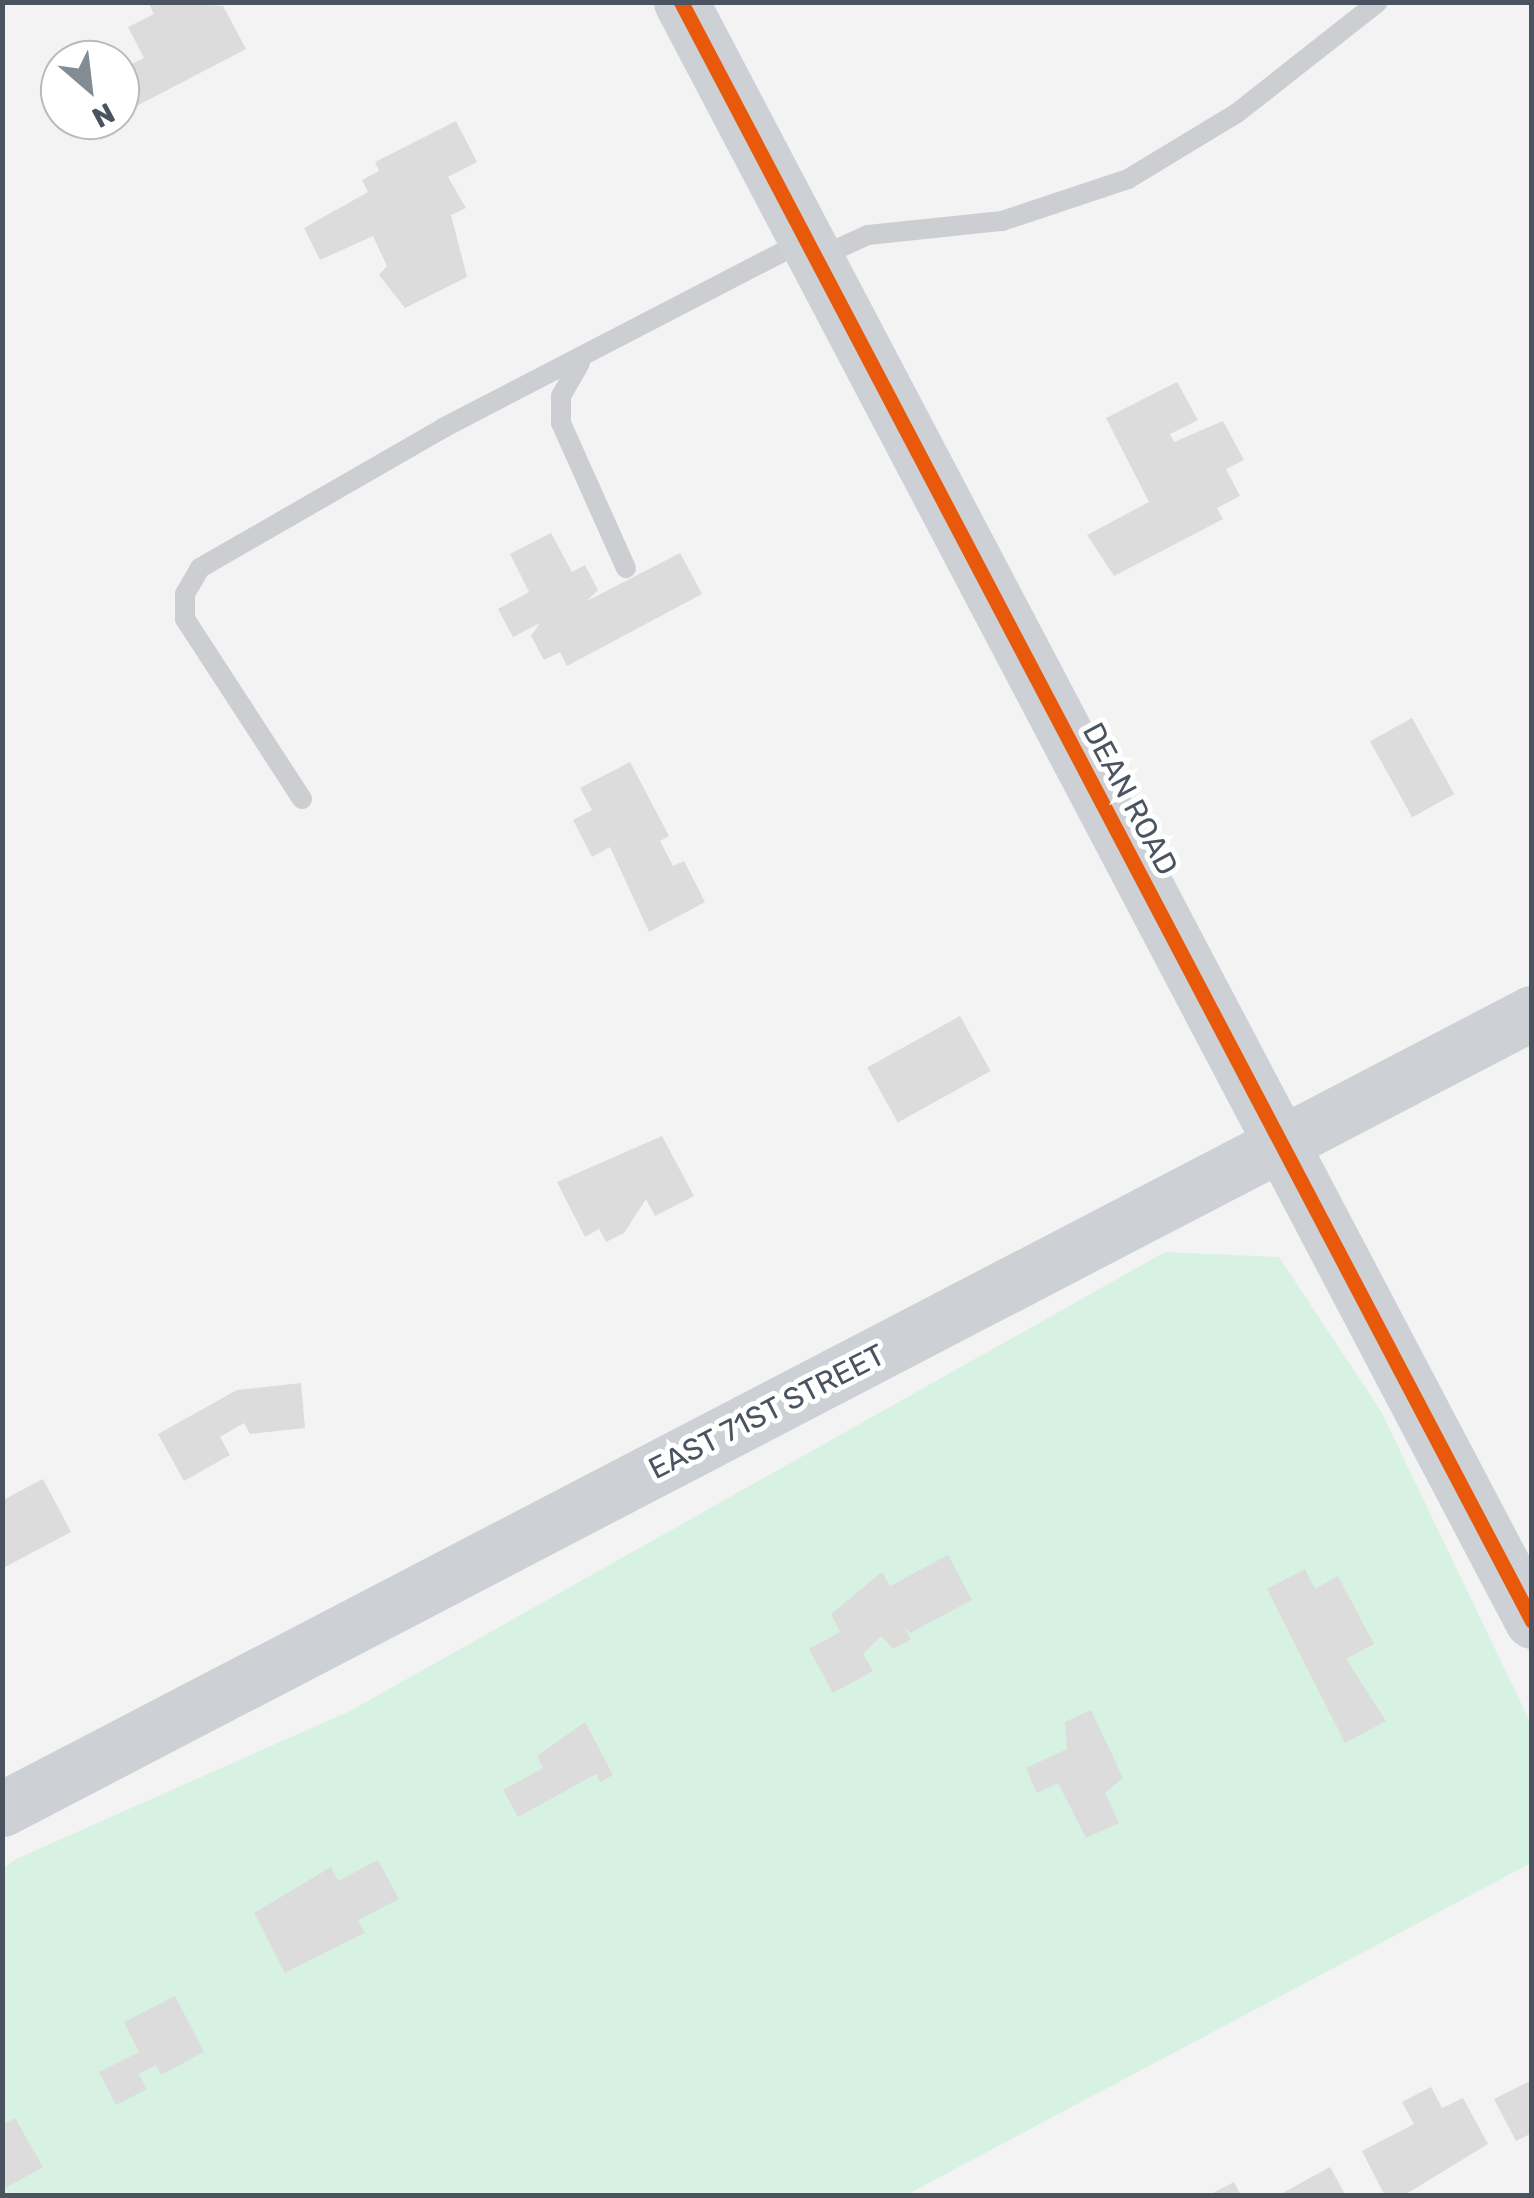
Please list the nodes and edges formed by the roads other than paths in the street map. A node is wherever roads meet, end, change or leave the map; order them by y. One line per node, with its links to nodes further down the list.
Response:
1 (681, 2): 3 (street, DEAN ROAD)
2 (1378, 2): 3 (lane)
3 (810, 250): 4 (lane); 8 (street, DEAN ROAD)
4 (581, 361): 5 (lane); 6 (lane)
5 (626, 568)
6 (302, 799)
7 (1532, 1013): 8 (street, EAST 71ST STREET)
8 (1281, 1146): 9 (street, DEAN ROAD); 10 (street, EAST 71ST STREET)
9 (1532, 1621)
10 (2, 1809)

